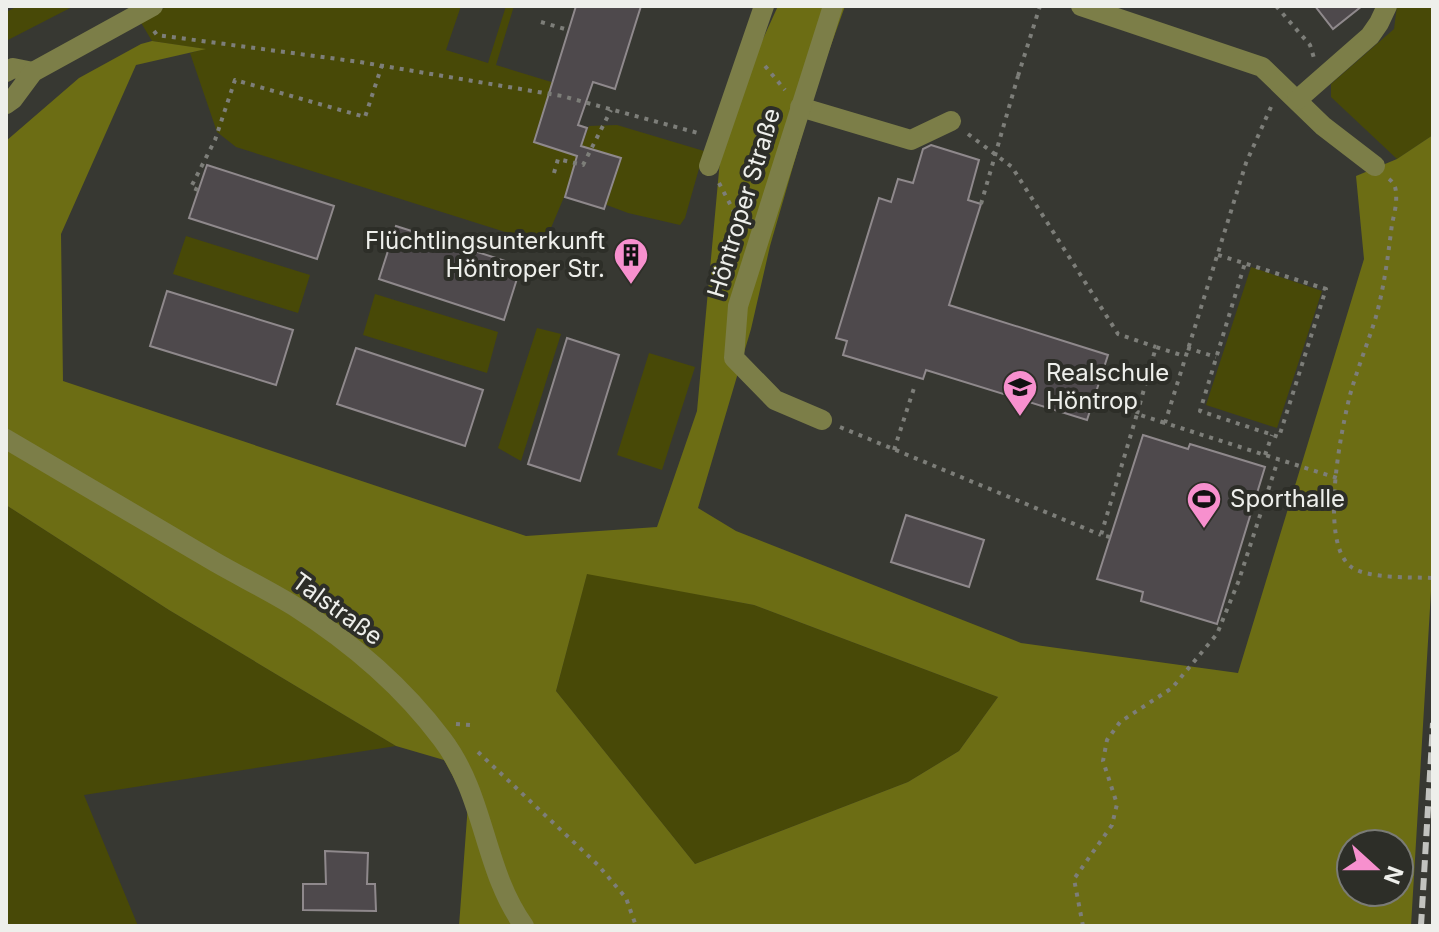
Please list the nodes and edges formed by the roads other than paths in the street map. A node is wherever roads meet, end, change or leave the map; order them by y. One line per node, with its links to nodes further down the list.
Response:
1 (764, 6): 12 (street)
2 (833, 6): 10 (street, Höntroper Straße)
3 (1081, 6): 8 (street)
4 (1387, 6): 8 (street)
5 (148, 9): 7 (street)
6 (6, 72): 7 (street)
7 (33, 72): 9 (street)
8 (1297, 100): 13 (street)
9 (6, 104)
10 (800, 107): 11 (street); 14 (street, Höntroper Straße)
11 (951, 121)
12 (709, 166)
13 (1375, 166)
14 (822, 420)
15 (6, 439): 16 (street, Talstraße)
16 (524, 926)

